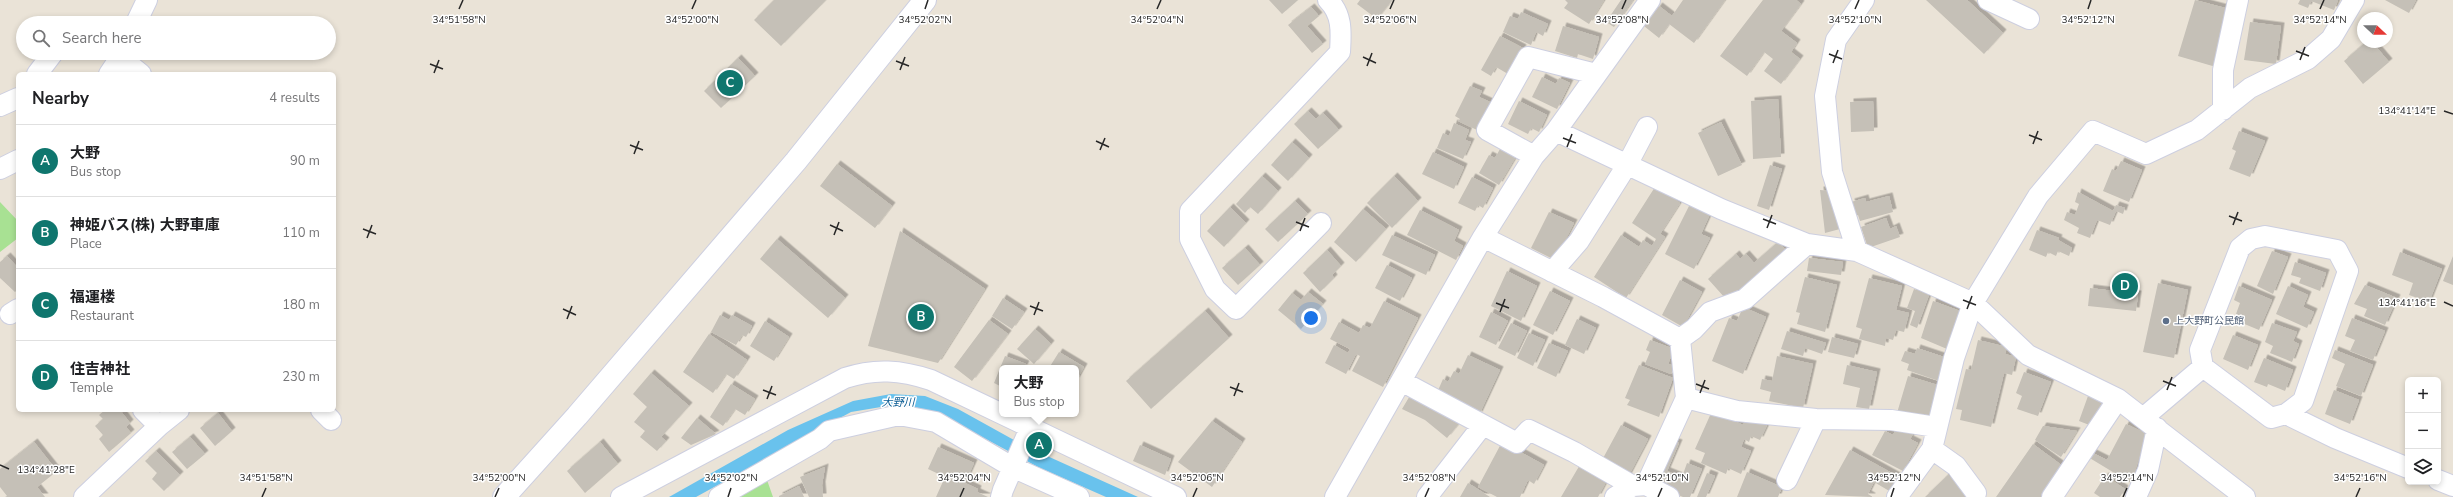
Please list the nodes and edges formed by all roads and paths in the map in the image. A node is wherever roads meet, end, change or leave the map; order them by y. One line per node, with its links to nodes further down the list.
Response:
1 (147, 0): 9 (street)
2 (925, 0): 57 (street)
3 (1328, 0): 27 (street)
4 (1650, 0): 17 (street)
5 (1864, 0): 30 (street)
6 (1988, 0): 10 (street)
7 (2238, 0): 20 (street)
8 (2354, 0): 20 (street)
9 (139, 16)
10 (2029, 19)
11 (48, 60): 14 (street)
12 (117, 60): 15 (street)
13 (126, 60): 16 (street)
14 (39, 72)
15 (111, 72)
16 (139, 72)
17 (1596, 74): 22 (street); 23 (street)
18 (16, 99): 19 (street)
19 (0, 106)
20 (2223, 110): 32 (street)
21 (1646, 127): 25 (street)
22 (1556, 132): 23 (street); 25 (street)
23 (1534, 156): 28 (street)
24 (16, 161): 26 (street)
25 (1628, 165): 29 (street); 31 (street)
26 (0, 169)
27 (1321, 223)
28 (1483, 237): 31 (street); 35 (street)
29 (1807, 244): 30 (street); 33 (street)
30 (1857, 251): 32 (street)
31 (1552, 272): 33 (street)
32 (1973, 303): 37 (street); 47 (street)
33 (1680, 339): 36 (street)
34 (2203, 367): 41 (street); 41 (street); 44 (street)
35 (1401, 381): 46 (street); 64 (street)
36 (1686, 398): 43 (street); 54 (street)
37 (2118, 399): 44 (street); 69 (street)
38 (145, 412): 45 (street)
39 (176, 412): 45 (street)
40 (999, 413): 59 (street)
41 (2286, 414): 51 (street)
42 (1007, 417): 48 (street)
43 (1816, 419): 47 (street); 52 (street)
44 (2150, 423): 70 (street); 71 (street)
45 (159, 426): 58 (street)
46 (1482, 426): 54 (street); 65 (street)
47 (1936, 427): 49 (street)
48 (1030, 428): 50 (street); 63 (street)
49 (1932, 449): 56 (street); 68 (street)
50 (1012, 467): 60 (street); 61 (street); 62 (street)
51 (2405, 467)
52 (1787, 480)
53 (2441, 481): 55 (street)
54 (1640, 485): 66 (street); 67 (street)
55 (2453, 486)
56 (1976, 494)
57 (508, 496)
58 (84, 497)
59 (621, 497)
60 (720, 497)
61 (1002, 497)
62 (1080, 497)
63 (1176, 497)
64 (1335, 497)
65 (1427, 497)
66 (1615, 497)
67 (1669, 497)
68 (1897, 497)
69 (2052, 497)
70 (2136, 497)
71 (2245, 497)

